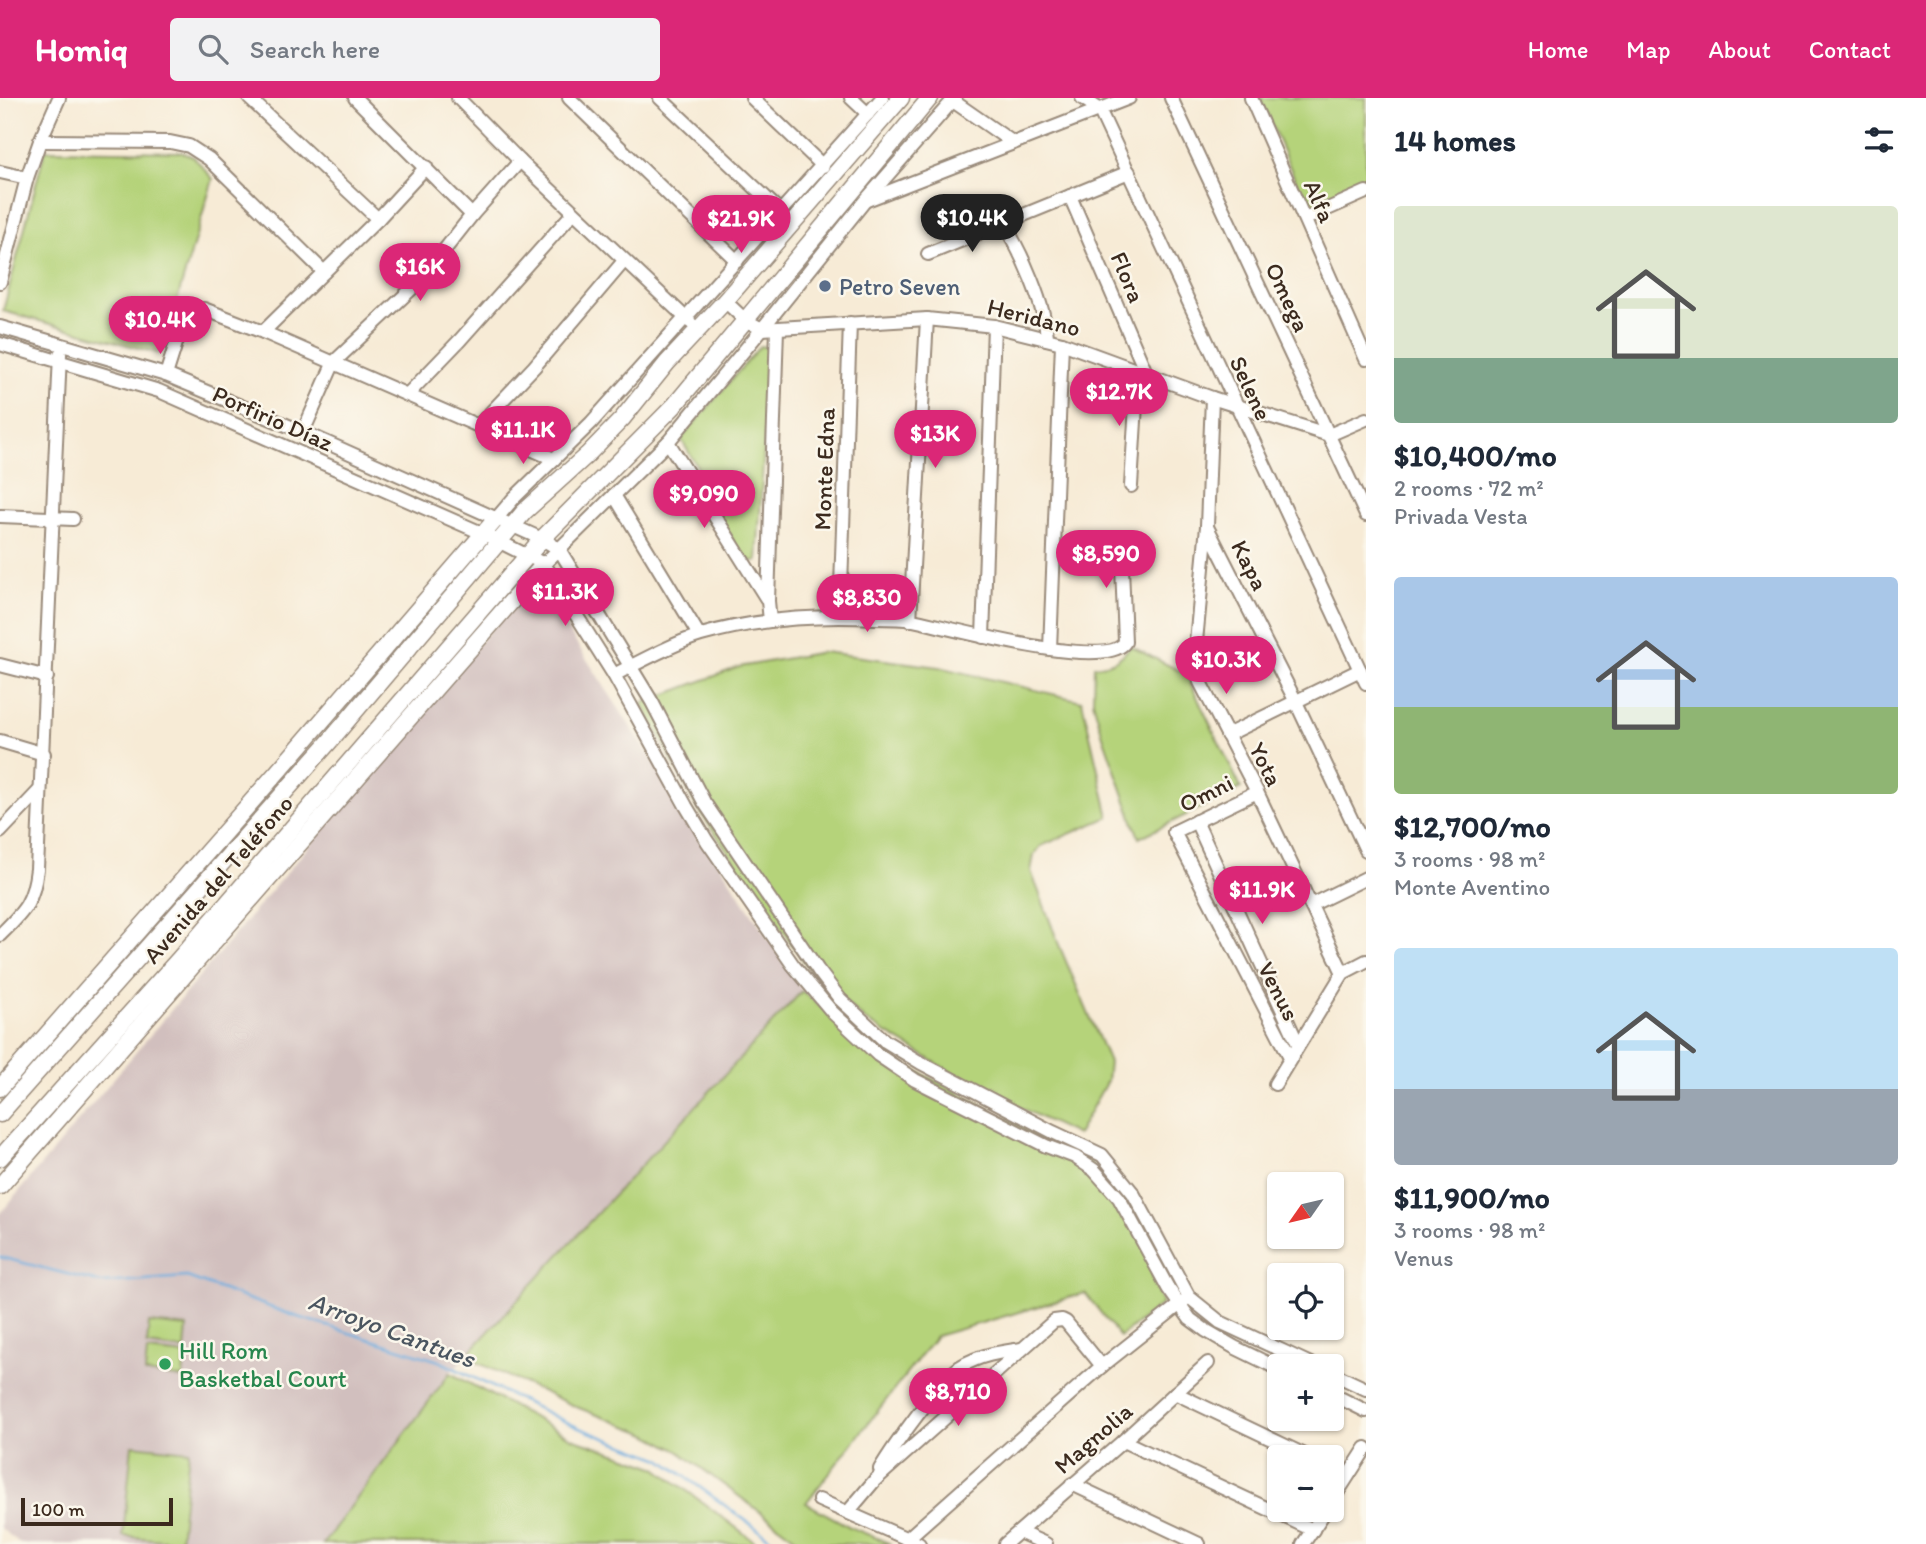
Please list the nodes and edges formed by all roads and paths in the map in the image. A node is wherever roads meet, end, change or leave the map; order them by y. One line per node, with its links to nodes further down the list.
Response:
1 (59, 98): 19 (street)
2 (249, 98): 34 (street)
3 (355, 98): 24 (street)
4 (569, 98): 40 (street)
5 (660, 98): 31 (street)
6 (752, 98): 23 (street)
7 (850, 98): 18 (street)
8 (882, 98): 18 (street)
9 (901, 98): 21 (main road)
10 (930, 98): 46 (main road)
11 (1082, 98): 17 (street)
12 (1129, 98): 17 (street)
13 (1171, 98): 69 (street, Omega)
14 (1251, 98): 35 (street, Alfa)
15 (954, 99): 20 (street); 30 (street)
16 (467, 101): 22 (street)
17 (1099, 109): 20 (street); 26 (street, Selene)
18 (868, 114): 21 (street)
19 (40, 141): 27 (street); 41 (street)
20 (1012, 142): 30 (street)
21 (848, 149): 23 (street); 43 (main road)
22 (520, 161): 32 (street); 33 (street)
23 (823, 166): 31 (street)
24 (426, 167): 33 (street); 34 (street)
25 (0, 172): 27 (street)
26 (1129, 172): 29 (street); 65 (street, Selene)
27 (27, 178): 37 (street)
28 (1366, 194): 35 (street)
29 (1070, 196): 36 (street); 61 (street, Flora)
30 (864, 202): 50 (street)
31 (781, 212): 40 (street)
32 (573, 213): 39 (street); 63 (street)
33 (472, 215): 60 (street)
34 (377, 219): 41 (street)
35 (1305, 219): 58 (street, Alfa)
36 (1003, 223): 38 (street); 54 (street)
37 (4, 249): 42 (street)
38 (928, 254)
39 (624, 261): 44 (street); 67 (street)
40 (737, 261): 44 (street)
41 (324, 272): 53 (street)
42 (0, 282)
43 (725, 301): 46 (street, Heridano); 52 (main road)
44 (684, 317): 52 (street); 71 (street)
45 (927, 319): 47 (street, Heridano); 48 (street, Heridano); 90 (street)
46 (745, 320): 50 (street, Heridano); 82 (main road)
47 (850, 323): 51 (street, Heridano); 89 (street, Monte Edna)
48 (993, 326): 54 (street, Heridano); 93 (street)
49 (0, 327): 57 (street)
50 (762, 329): 51 (street, Heridano); 70 (street)
51 (777, 329): 88 (street)
52 (698, 330): 79 (main road)
53 (263, 332): 60 (street); 62 (street)
54 (1047, 339): 55 (street, Heridano)
55 (1062, 343): 61 (street, Heridano); 94 (street)
56 (0, 344): 59 (street, Porfirio Díaz)
57 (60, 345): 59 (street); 62 (street)
58 (1366, 359)
59 (59, 361): 76 (street); 81 (street, Porfirio Díaz)
60 (334, 362): 63 (street); 68 (street)
61 (1142, 373): 64 (street, Heridano); 72 (street)
62 (166, 375): 68 (street)
63 (408, 394): 67 (street)
64 (1212, 398): 65 (street, Heridano); 80 (street, Yota)
65 (1235, 404): 69 (street, Heridano); 97 (street, Selene)
66 (1366, 419): 69 (street)
67 (478, 426): 71 (street)
68 (303, 432): 78 (street)
69 (1329, 435): 74 (street, Omega)
70 (668, 442): 73 (street); 88 (street)
71 (554, 459): 78 (street)
72 (1131, 486)
73 (614, 495): 85 (street); 92 (street)
74 (1366, 515)
75 (0, 516): 76 (street)
76 (52, 517): 77 (street); 99 (street)
77 (73, 519)
78 (496, 519): 79 (street); 81 (main road)
79 (512, 526): 82 (street); 83 (main road)
80 (1207, 526): 101 (street, Kapa); 103 (street, Yota)
81 (484, 534): 83 (street, Porfirio Díaz); 107 (main road)
82 (542, 539): 85 (street); 86 (main road)
83 (499, 541): 86 (street, Porfirio Díaz); 108 (main road)
84 (1121, 542): 94 (street)
85 (559, 549): 87 (street); 96 (street)
86 (528, 555): 87 (street, Porfirio Díaz); 102 (main road, Avenida del Teléfono)
87 (544, 564): 98 (street); 105 (main road)
88 (768, 601): 91 (street)
89 (840, 616): 90 (street); 91 (street)
90 (910, 620): 93 (street)
91 (771, 621): 92 (street)
92 (699, 635): 96 (street)
93 (983, 637): 94 (street)
94 (1050, 649)
95 (0, 665): 99 (street)
96 (631, 666): 98 (street); 130 (street)
97 (1360, 670): 100 (street, Selene); 101 (street)
98 (614, 675): 130 (street)
99 (47, 677): 106 (street)
100 (1366, 682)
101 (1295, 700): 103 (street); 115 (street, Kapa)
102 (377, 730): 105 (main road); 126 (main road, Avenida del Teléfono)
103 (1227, 735): 110 (street, Yota)
104 (0, 741): 106 (street)
105 (389, 743): 127 (main road)
106 (44, 754): 109 (street)
107 (288, 760): 108 (main road); 124 (main road)
108 (303, 772): 125 (main road)
109 (40, 790): 111 (street); 118 (street)
110 (1257, 792): 112 (street, Omni); 117 (street, Yota)
111 (7, 817): 113 (street)
112 (1196, 821): 114 (street, Omni); 121 (street, Venus)
113 (0, 832)
114 (1174, 832): 122 (street, Venus)
115 (1366, 850)
116 (1366, 878): 117 (street)
117 (1311, 905): 120 (street, Yota)
118 (0, 935)
119 (1366, 961): 120 (street)
120 (1343, 973): 121 (street)
121 (1298, 1044): 122 (street)
122 (1290, 1057): 123 (street)
123 (1275, 1084)
124 (0, 1088)
125 (0, 1115): 126 (main road)
126 (23, 1132): 127 (main road); 128 (main road, Avenida del Teléfono)
127 (39, 1142): 129 (main road)
128 (0, 1158)
129 (0, 1186)
130 (1185, 1301): 131 (street); 132 (street); 137 (street)
131 (1242, 1333): 132 (street); 134 (street)
132 (1234, 1347): 135 (street)
133 (1022, 1349): 137 (street); 148 (street); 148 (street)
134 (1288, 1354)
135 (1267, 1362)
136 (1208, 1363): 140 (street, Magnolia)
137 (1102, 1366): 156 (street)
138 (1344, 1379): 139 (street)
139 (1366, 1389)
140 (1175, 1393): 143 (street, Magnolia); 144 (street)
141 (1344, 1400): 142 (street)
142 (1366, 1411)
143 (1123, 1441): 150 (street, Magnolia); 154 (street)
144 (1284, 1445)
145 (1366, 1448): 147 (street)
146 (1344, 1473): 147 (street)
147 (1348, 1475): 149 (street)
148 (875, 1480): 152 (street)
149 (1344, 1482)
150 (1072, 1485): 155 (street, Magnolia); 159 (street)
151 (819, 1500): 152 (street)
152 (848, 1512): 156 (street)
153 (1318, 1522): 154 (street)
154 (1313, 1530): 160 (street)
155 (1019, 1532): 157 (street, Magnolia); 158 (street)
156 (914, 1541)
157 (1005, 1544)
158 (1046, 1544)
159 (1199, 1544)
160 (1303, 1544)

